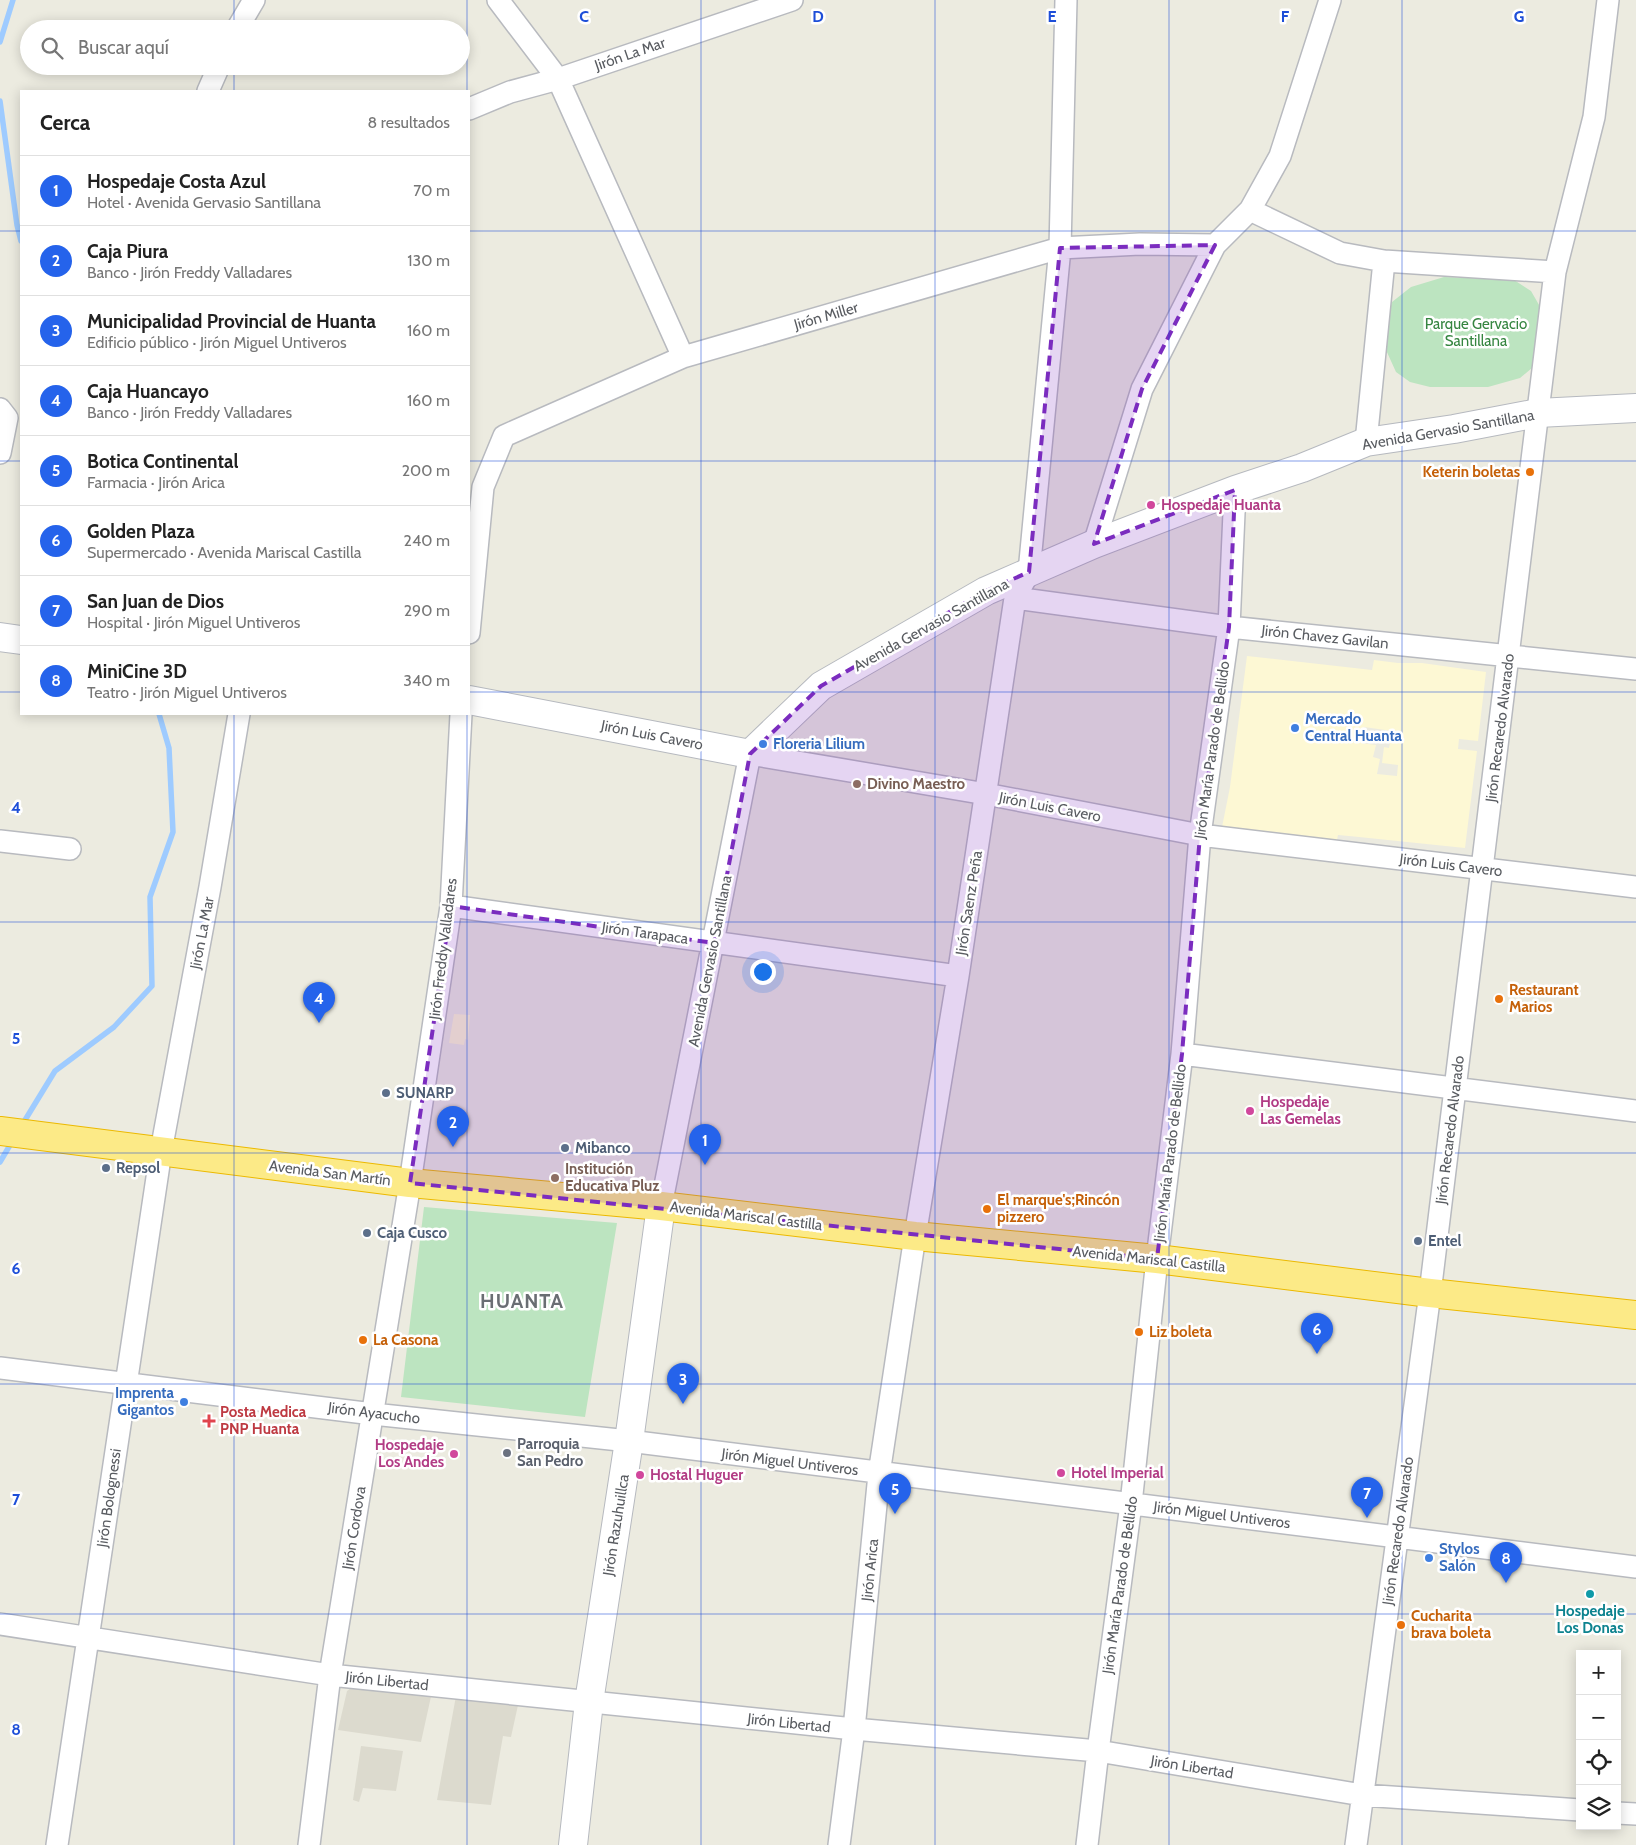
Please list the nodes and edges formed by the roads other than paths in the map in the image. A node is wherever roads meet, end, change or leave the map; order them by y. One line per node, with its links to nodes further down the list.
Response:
1 (254, 0): 7 (street)
2 (498, 0): 9 (street)
3 (792, 0): 9 (street, Jirón La Mar)
4 (1066, 0): 14 (street)
5 (1330, 0): 12 (street)
6 (1608, 0): 16 (street, Jirón Recaredo Alvarado)
7 (242, 20)
8 (215, 75): 10 (street)
9 (558, 79): 11 (street, Jirón La Mar); 17 (street)
10 (208, 90)
11 (470, 109)
12 (1250, 210): 13 (street); 15 (street)
13 (1215, 245): 14 (street, Jirón Miller); 25 (street)
14 (1060, 248): 17 (street, Jirón Miller); 26 (street)
15 (1384, 261): 16 (street); 22 (street)
16 (1555, 272): 20 (street, Jirón Recaredo Alvarado)
17 (683, 357): 28 (street, Jirón Miller)
18 (1636, 393): 20 (street)
19 (1636, 408): 20 (street, Avenida Gervasio Santillana)
20 (1538, 413): 22 (street, Avenida Gervasio Santillana); 32 (street, Jirón Recaredo Alvarado)
21 (7, 415): 23 (street)
22 (1366, 442): 24 (street, Avenida Gervasio Santillana)
23 (0, 453)
24 (1235, 490): 25 (street, Avenida Gervasio Santillana); 29 (street, Jirón María Parado de Bellido)
25 (1094, 544): 26 (street, Avenida Gervasio Santillana)
26 (1029, 572): 27 (street, Jirón Saenz Peña); 37 (street, Avenida Gervasio Santillana)
27 (1015, 598): 29 (street, Jirón Chavez Gavilan); 38 (street, Jirón Saenz Peña)
28 (470, 623)
29 (1229, 626): 32 (street, Jirón Chavez Gavilan); 39 (street, Jirón María Parado de Bellido)
30 (0, 637): 31 (street)
31 (20, 640)
32 (1509, 657): 33 (street, Jirón Chavez Gavilan); 42 (street, Jirón Recaredo Alvarado)
33 (1636, 669)
34 (470, 700): 37 (street, Jirón Luis Cavero)
35 (239, 715): 51 (street, Jirón La Mar)
36 (461, 715): 44 (street, Jirón Freddy Valladares)
37 (750, 754): 38 (street, Jirón Luis Cavero); 45 (street, Avenida Gervasio Santillana)
38 (986, 794): 39 (street, Jirón Luis Cavero); 46 (street, Jirón Saenz Peña)
39 (1200, 835): 42 (street, Jirón Luis Cavero); 47 (street, Jirón María Parado de Bellido)
40 (0, 842): 41 (street)
41 (70, 849)
42 (1482, 869): 43 (street, Jirón Luis Cavero); 48 (street, Jirón Recaredo Alvarado)
43 (1636, 888)
44 (451, 906): 45 (street, Jirón Tarapaca); 52 (street, Jirón Freddy Valladares)
45 (714, 943): 46 (street, Jirón Tarapaca); 53 (street, Avenida Gervasio Santillana)
46 (958, 976): 54 (street, Jirón Saenz Peña)
47 (1182, 1054): 48 (street); 55 (street, Jirón María Parado de Bellido)
48 (1454, 1088): 49 (street); 56 (street, Jirón Recaredo Alvarado)
49 (1636, 1111)
50 (5, 1131): 51 (highway, Avenida San Martín)
51 (161, 1151): 52 (highway, Avenida San Martín); 59 (street, Jirón Bolognessi)
52 (410, 1183): 53 (highway, Avenida San Martín); 60 (street, Jirón Cordova)
53 (661, 1206): 54 (highway, Avenida Mariscal Castilla); 61 (street, Jirón Razuhuillca)
54 (915, 1236): 55 (highway, Avenida Mariscal Castilla); 62 (street, Jirón Arica)
55 (1157, 1259): 56 (highway, Avenida Mariscal Castilla); 63 (street, Jirón María Parado de Bellido)
56 (1430, 1293): 57 (highway, Avenida Mariscal Castilla); 64 (street, Jirón Recaredo Alvarado)
57 (1636, 1315)
58 (0, 1368): 59 (street, Jirón Ayacucho)
59 (126, 1383): 60 (street, Jirón Ayacucho); 67 (street, Jirón Bolognessi)
60 (373, 1414): 61 (street, Jirón Ayacucho); 68 (street, Jirón Cordova)
61 (629, 1441): 62 (street, Jirón Miguel Untiveros); 69 (street, Jirón Razuhuillca)
62 (880, 1474): 63 (street, Jirón Miguel Untiveros); 70 (street, Jirón Arica)
63 (1131, 1504): 64 (street, Jirón Miguel Untiveros); 71 (street, Jirón María Parado de Bellido)
64 (1397, 1537): 65 (street, Jirón Miguel Untiveros); 72 (street, Jirón Recaredo Alvarado)
65 (1636, 1567)
66 (0, 1624): 67 (street, Jirón Libertad)
67 (88, 1636): 68 (street, Jirón Libertad); 76 (street, Jirón Bolognessi)
68 (330, 1674): 69 (street, Jirón Libertad); 77 (street, Jirón Cordova)
69 (589, 1702): 70 (street, Jirón Libertad); 78 (street, Jirón Razuhuillca)
70 (854, 1729): 71 (street, Jirón Libertad); 79 (street, Jirón Arica)
71 (1098, 1751): 72 (street, Jirón Libertad); 80 (street, Jirón María Parado de Bellido)
72 (1362, 1795): 73 (street, Jirón Libertad); 81 (street, Jirón Recaredo Alvarado)
73 (1576, 1810)
74 (1621, 1813): 75 (street)
75 (1636, 1814)
76 (57, 1845)
77 (309, 1845)
78 (574, 1845)
79 (839, 1845)
80 (1087, 1845)
81 (1356, 1845)

